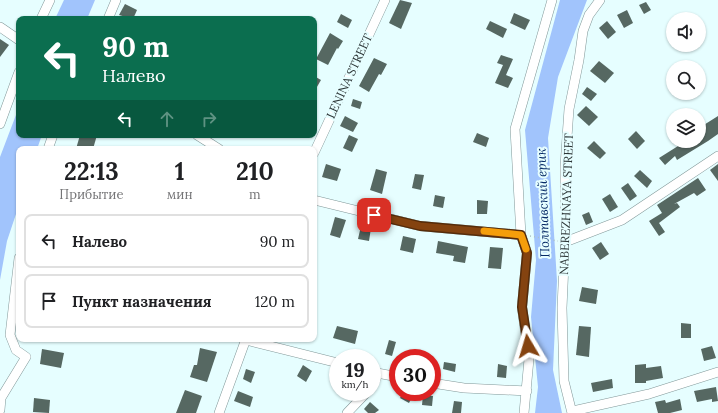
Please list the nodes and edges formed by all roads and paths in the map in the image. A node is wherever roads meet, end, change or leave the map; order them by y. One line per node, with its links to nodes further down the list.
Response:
1 (50, 0): 6 (street)
2 (116, 0): 7 (street)
3 (385, 0): 14 (street, LENINA STREET)
4 (552, 0): 17 (street)
5 (600, 0): 18 (street, NABEREZHNAYA STREET)
6 (42, 16)
7 (109, 16)
8 (0, 27): 9 (street)
9 (16, 38)
10 (16, 80): 11 (street)
11 (0, 124)
12 (202, 138): 13 (street)
13 (215, 146)
14 (317, 146)
15 (718, 156): 18 (street)
16 (317, 201): 17 (street)
17 (521, 235): 18 (path); 25 (street)
18 (565, 242): 28 (street, NABEREZHNAYA STREET)
19 (16, 284): 27 (street)
20 (245, 342): 29 (street)
21 (258, 342): 22 (street)
22 (329, 361)
23 (718, 372): 28 (street)
24 (441, 384): 25 (street)
25 (527, 391): 31 (street)
26 (358, 401): 30 (street)
27 (0, 410)
28 (573, 412)
29 (219, 413)
30 (347, 413)
31 (524, 413)

